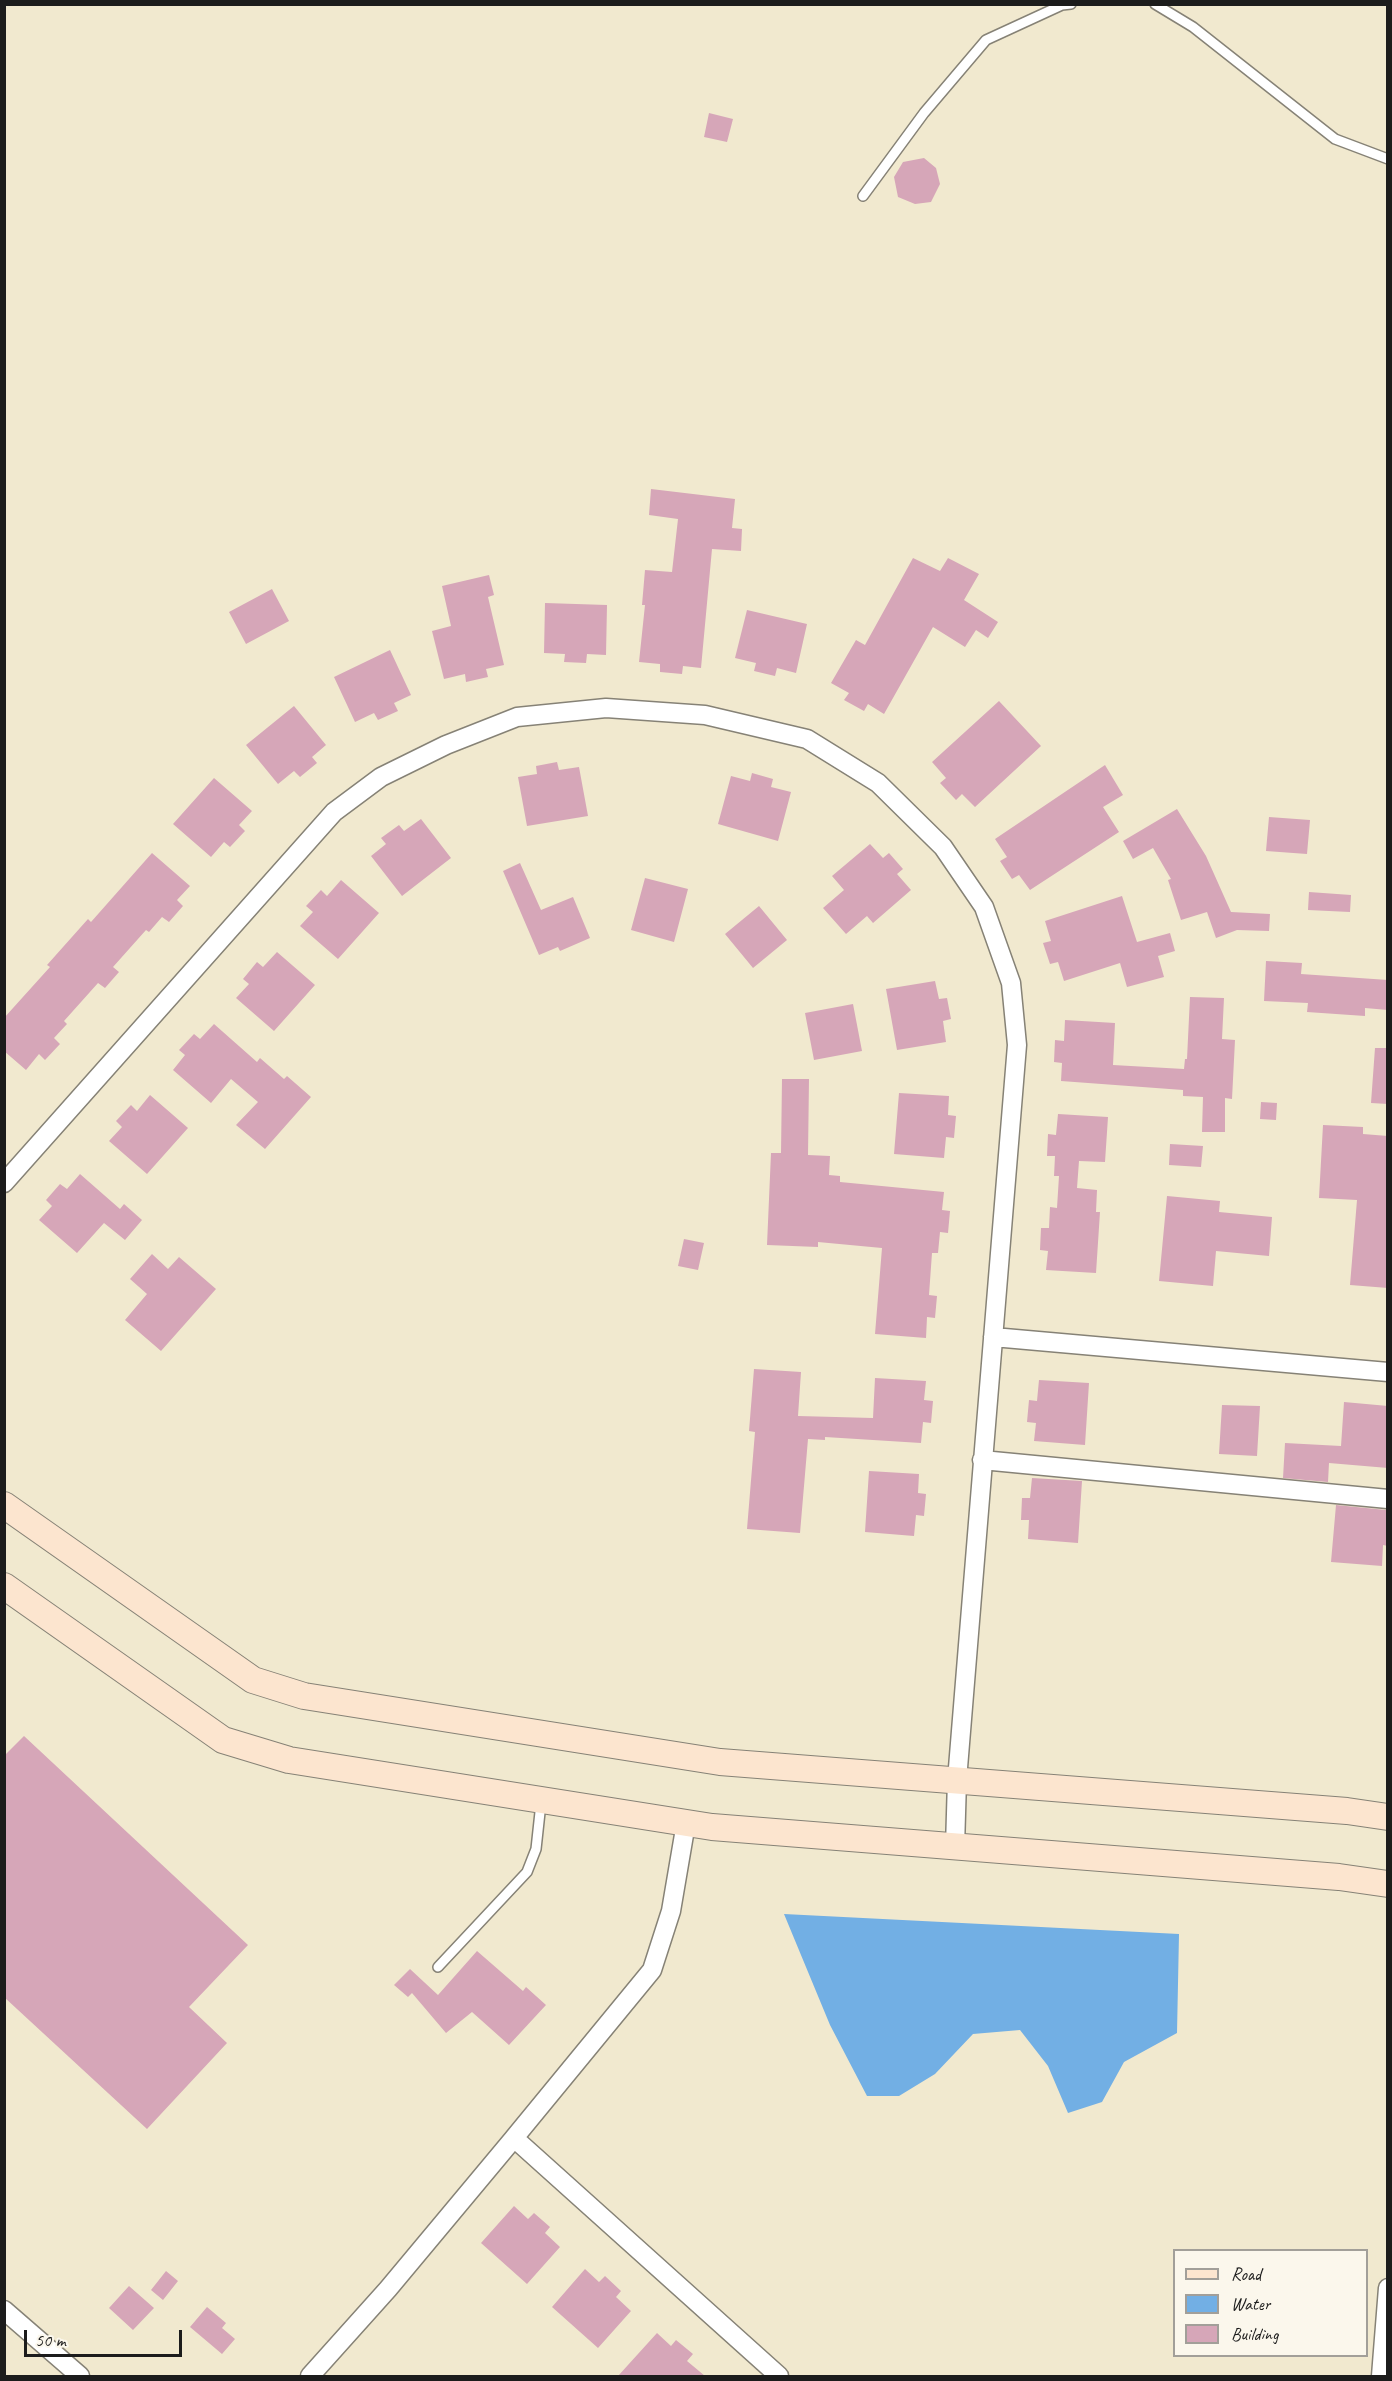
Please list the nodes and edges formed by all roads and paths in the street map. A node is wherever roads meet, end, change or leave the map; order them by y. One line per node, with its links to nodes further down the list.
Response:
1 (1071, 4): 4 (lane)
2 (1155, 4): 3 (lane)
3 (1388, 159)
4 (863, 196)
5 (4, 1183): 6 (street)
6 (993, 1337): 7 (street); 8 (street)
7 (1388, 1372)
8 (982, 1460): 9 (street); 12 (street)
9 (1388, 1499)
10 (4, 1505): 12 (street)
11 (4, 1586): 13 (street)
12 (957, 1780): 14 (street); 16 (street)
13 (542, 1801): 15 (street); 18 (lane)
14 (1388, 1817)
15 (686, 1823): 16 (street); 19 (street)
16 (956, 1847): 17 (street)
17 (1388, 1884)
18 (438, 1967)
19 (514, 2138): 23 (street); 24 (street)
20 (1388, 2288): 25 (street)
21 (4, 2310): 22 (street)
22 (80, 2376)
23 (310, 2376)
24 (779, 2376)
25 (1381, 2376)

